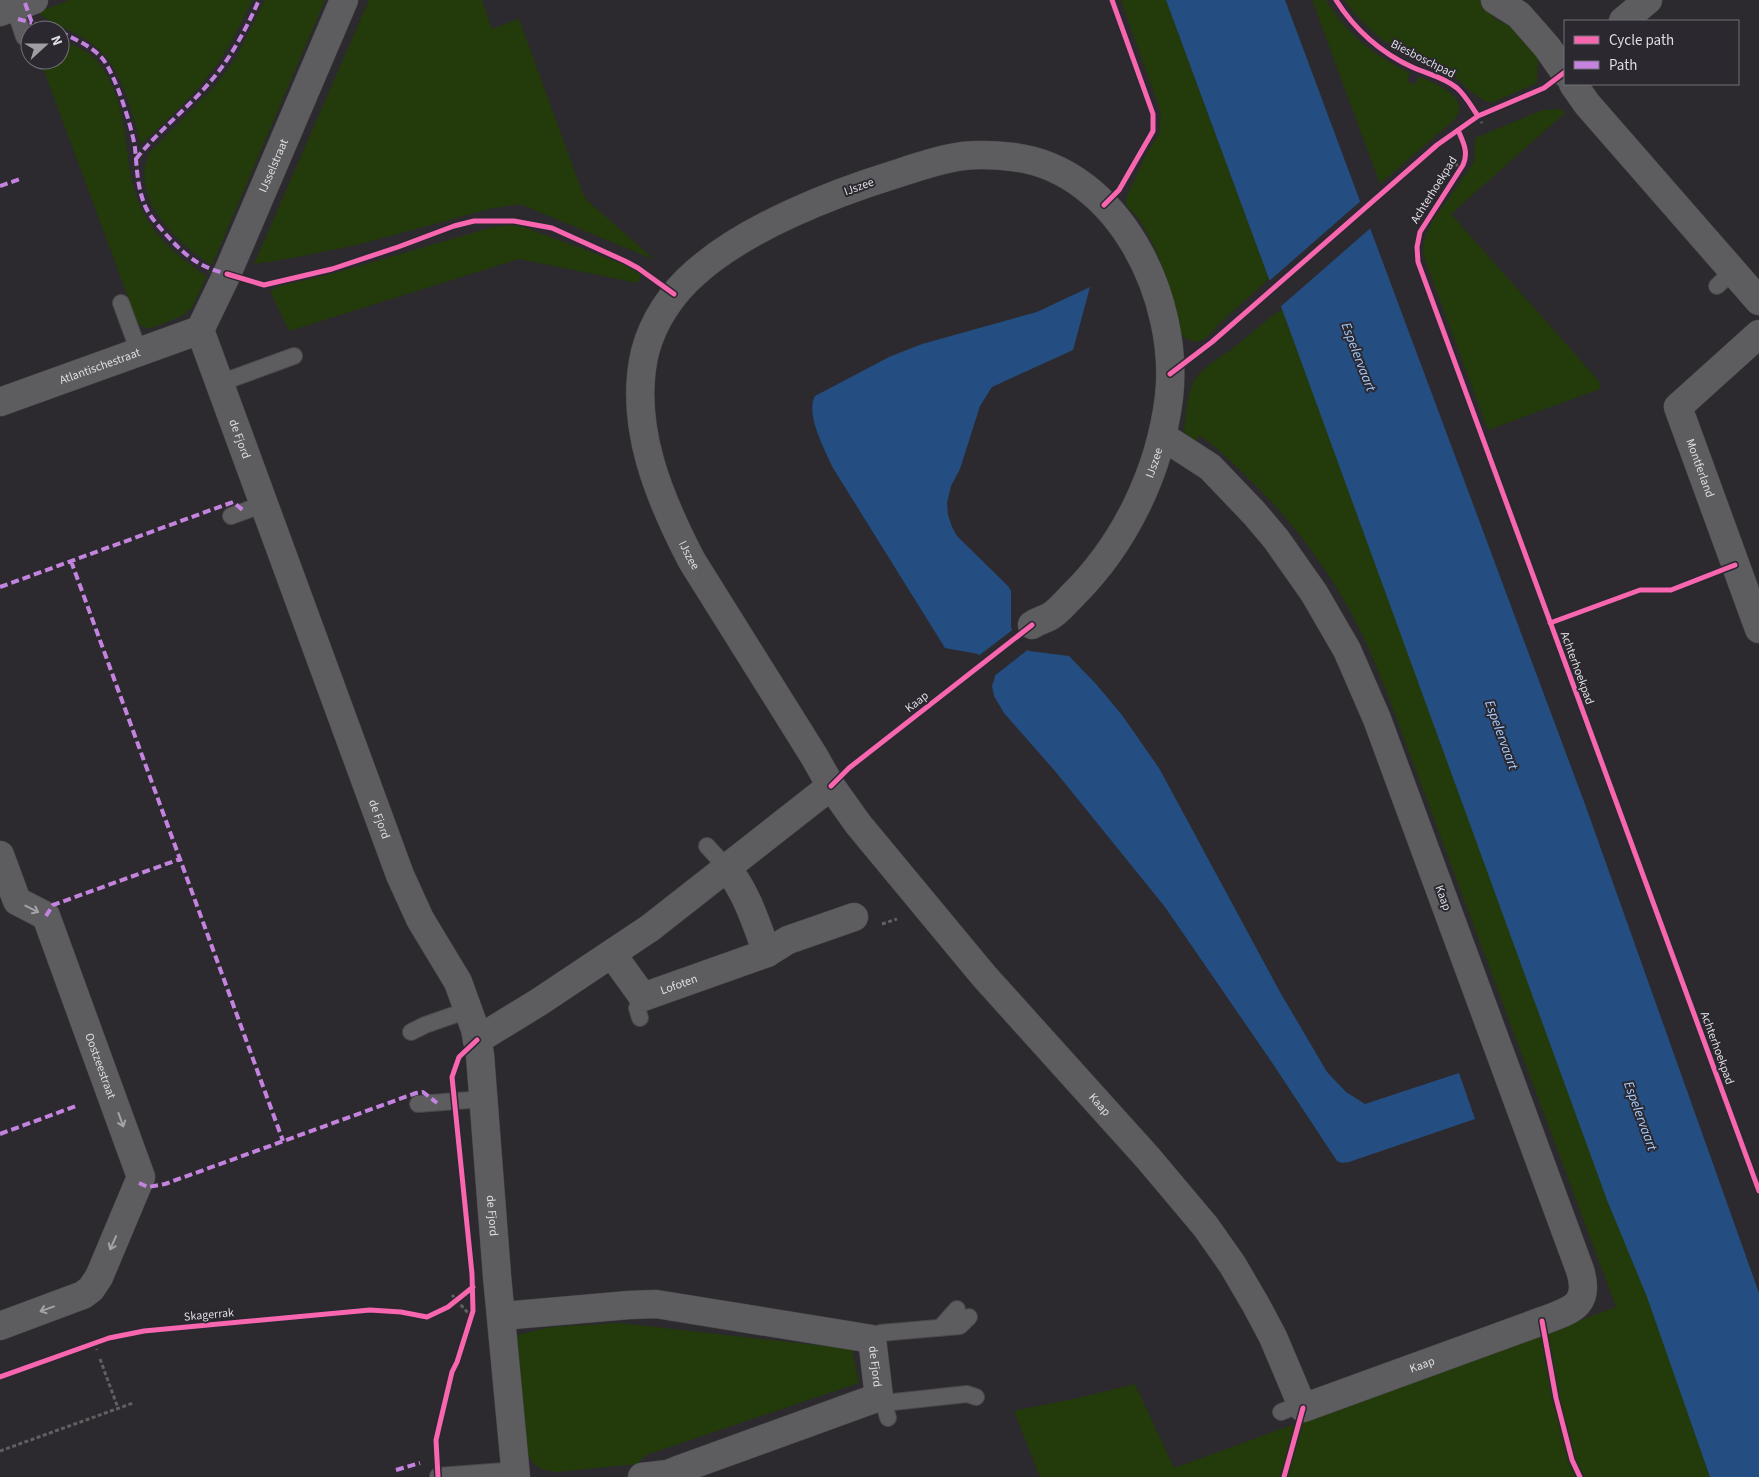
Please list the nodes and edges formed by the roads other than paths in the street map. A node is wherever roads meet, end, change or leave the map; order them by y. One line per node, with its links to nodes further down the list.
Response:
1 (344, 0): 11 (street, IJsselstraat)
2 (1495, 0): 7 (street)
3 (1648, 0): 5 (street)
4 (16, 7): 6 (lane)
5 (1625, 20)
6 (20, 22)
7 (1564, 71)
8 (1574, 85): 9 (street)
9 (1759, 301)
10 (121, 303): 13 (lane)
11 (200, 330): 13 (street, Atlantischestraat); 15 (street, de Fjord)
12 (1759, 334): 20 (street, Montferland)
13 (139, 352): 16 (street, Atlantischestraat)
14 (294, 356): 15 (lane)
15 (220, 383): 18 (street, de Fjord)
16 (0, 402)
17 (1162, 436): 21 (street, IJszee); 23 (street, IJszee); 23 (street, Kaap)
18 (264, 504): 19 (lane); 30 (street, de Fjord)
19 (231, 516)
20 (1754, 599): 22 (street, Montferland)
21 (1032, 625)
22 (1759, 630)
23 (832, 786): 26 (street)
24 (707, 846): 26 (lane)
25 (0, 855): 37 (street, Oostzeestraat, one-way to 37)
26 (727, 868): 28 (street); 29 (street)
27 (854, 917): 28 (street, Lofoten)
28 (767, 953): 29 (street, Lofoten)
29 (612, 954): 32 (street)
30 (468, 1010): 31 (lane); 32 (street, de Fjord)
31 (410, 1032)
32 (478, 1040): 33 (street, de Fjord)
33 (483, 1098): 34 (lane); 36 (street, de Fjord)
34 (418, 1104)
35 (963, 1313): 38 (lane)
36 (502, 1316): 38 (street, de Fjord); 41 (street, de Fjord)
37 (0, 1326)
38 (878, 1330): 40 (street, de Fjord)
39 (973, 1400): 40 (lane)
40 (884, 1406): 43 (street, de Fjord)
41 (516, 1474): 42 (lane)
42 (438, 1476)
43 (642, 1477)

